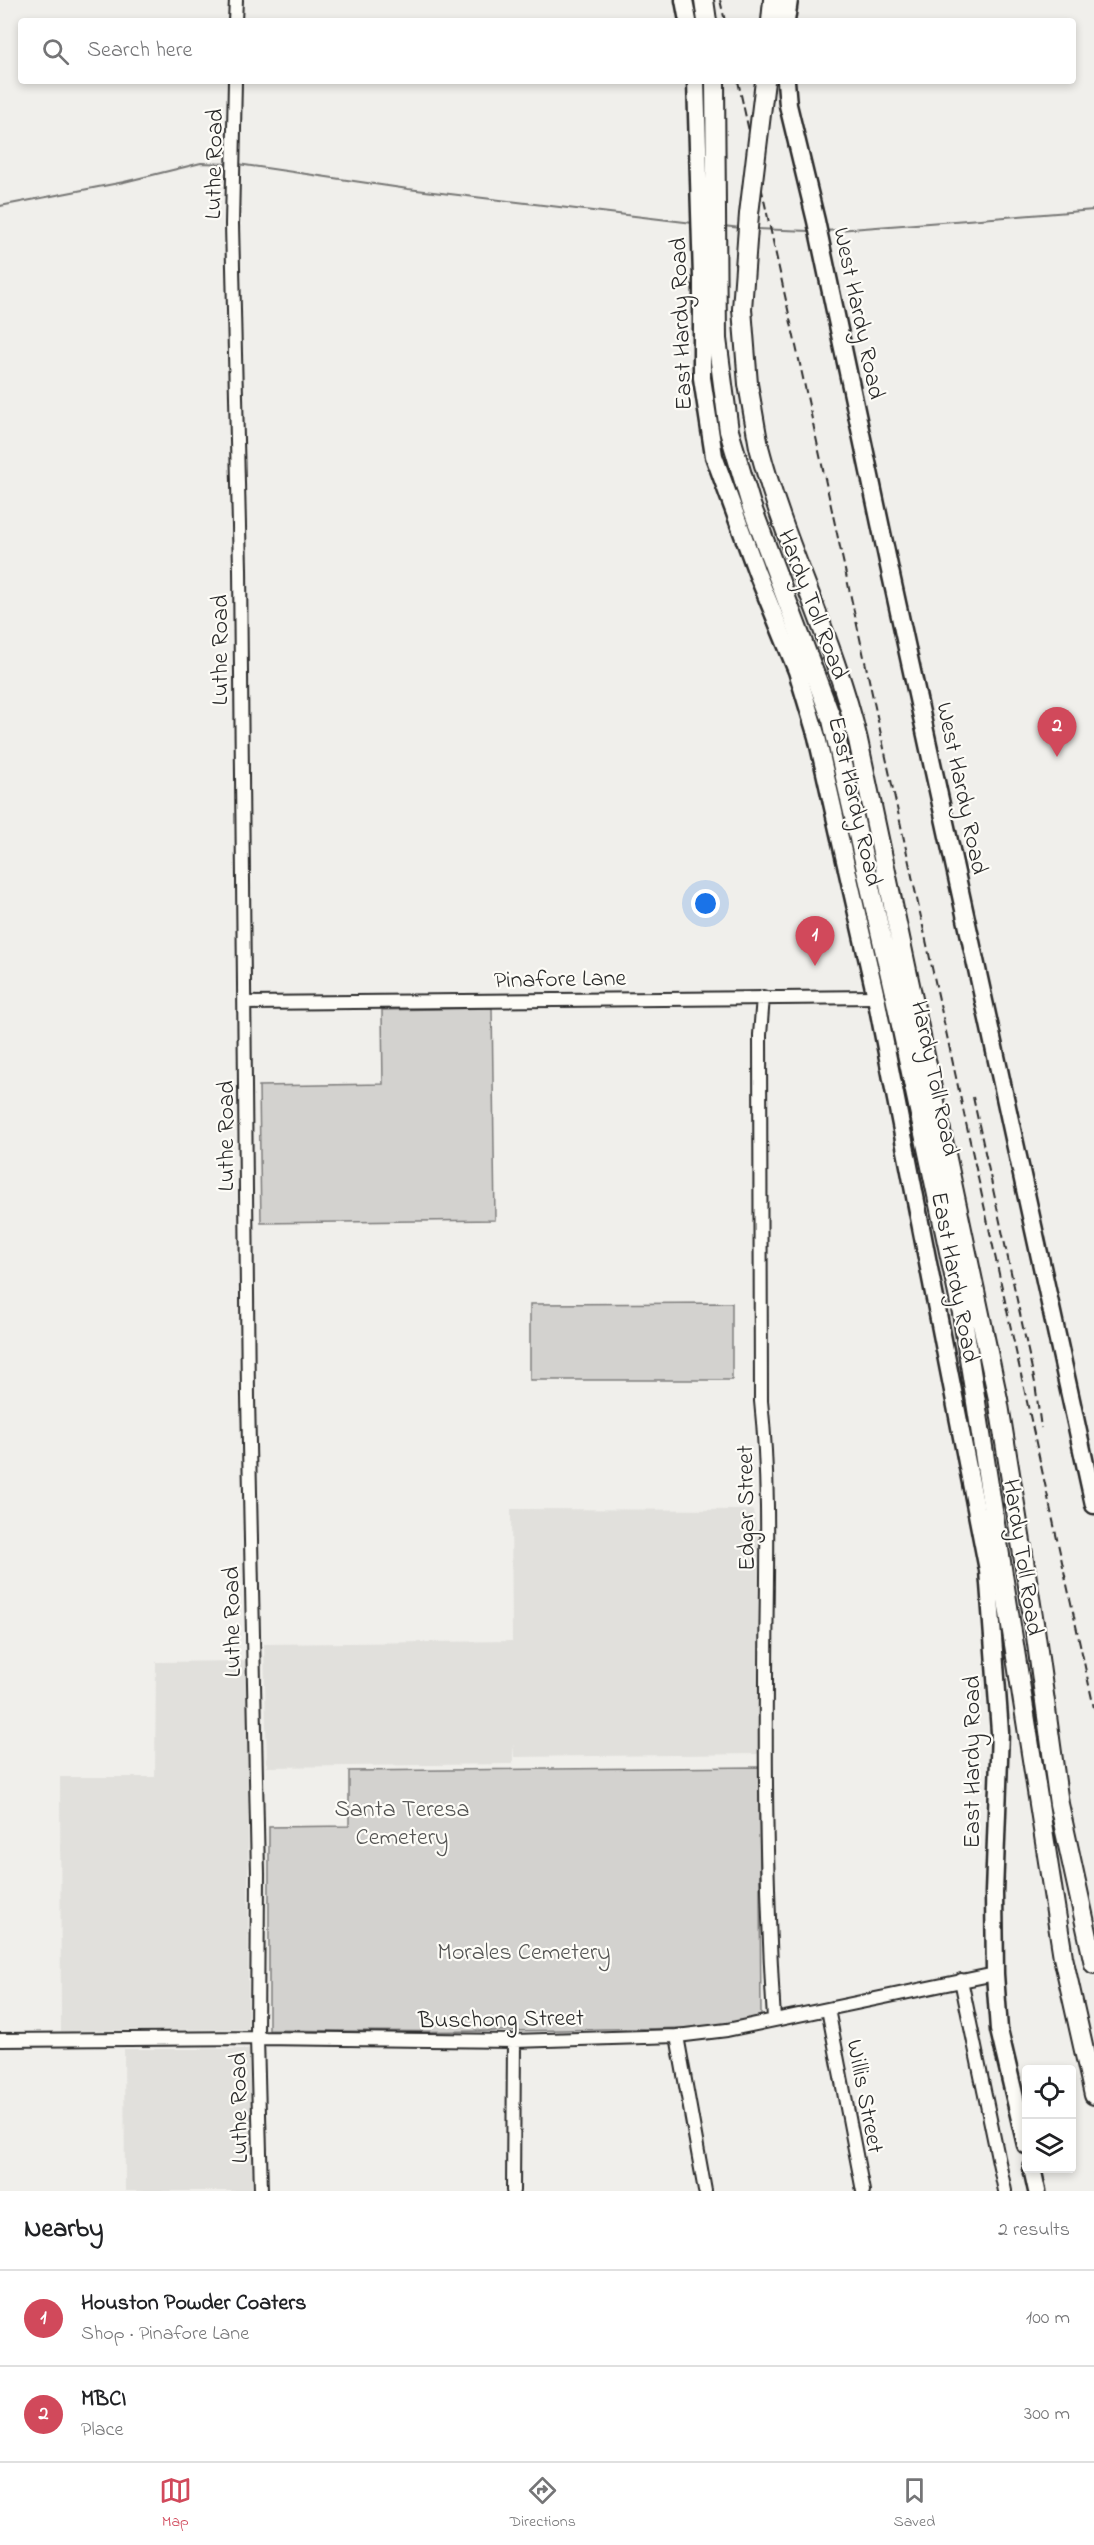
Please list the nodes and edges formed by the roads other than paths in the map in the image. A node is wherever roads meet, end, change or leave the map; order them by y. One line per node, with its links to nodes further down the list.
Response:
1 (236, 0): 6 (street)
2 (684, 0): 7 (main road)
3 (704, 0): 8 (highway)
4 (773, 0): 9 (highway)
5 (789, 0): 10 (main road)
6 (236, 18)
7 (687, 18)
8 (707, 18)
9 (771, 18)
10 (786, 18)
11 (235, 84): 18 (street, Luthe Road)
12 (696, 84): 17 (main road, East Hardy Road)
13 (715, 84): 29 (highway, Hardy Toll Road)
14 (765, 84): 20 (highway, Hardy Toll Road, bridge)
15 (786, 84): 19 (main road, West Hardy Road)
16 (763, 997): 17 (street, Pinafore Lane); 18 (street, Pinafore Lane); 24 (street, Edgar Street)
17 (876, 997): 21 (main road, East Hardy Road)
18 (246, 1003): 26 (street, Luthe Road)
19 (1094, 1504)
20 (1094, 1965)
21 (995, 1974): 22 (street, Buschong Street); 30 (main road, East Hardy Road)
22 (961, 1980): 23 (street, Buschong Street); 36 (street)
23 (828, 2009): 24 (street, Buschong Street); 35 (street, Willis Street)
24 (774, 2019): 25 (street, Buschong Street)
25 (677, 2036): 28 (street, Buschong Street); 34 (street)
26 (257, 2038): 27 (street, Buschong Street); 28 (street, Buschong Street); 32 (street, Luthe Road)
27 (0, 2040)
28 (514, 2041): 33 (street)
29 (1094, 2096)
30 (1022, 2128)
31 (1033, 2173): 37 (main road)
32 (261, 2191)
33 (513, 2191)
34 (705, 2191)
35 (863, 2191)
36 (1005, 2191)
37 (1037, 2191)

